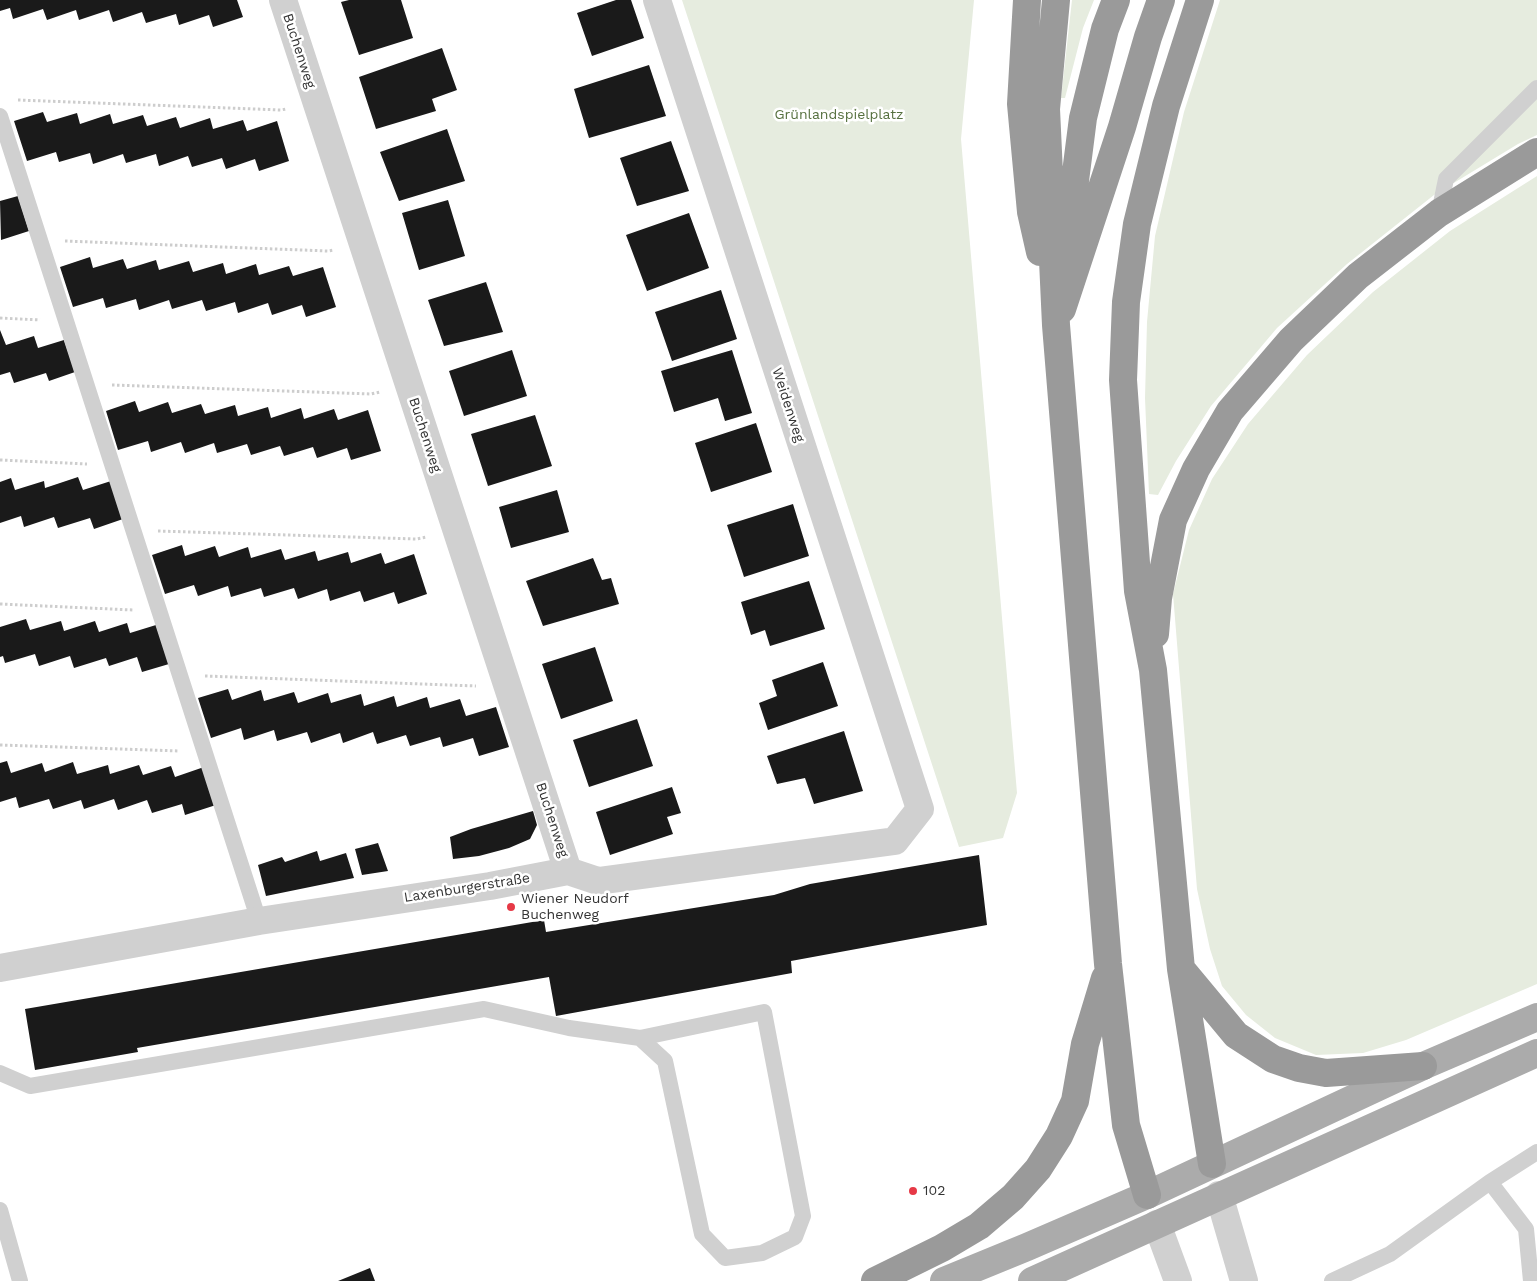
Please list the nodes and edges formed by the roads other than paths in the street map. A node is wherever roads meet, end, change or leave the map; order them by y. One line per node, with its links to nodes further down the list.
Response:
1 (283, 0): 15 (street, Buchenweg)
2 (657, 0): 14 (street, Weidenweg)
3 (1027, 0): 12 (highway)
4 (1056, 0): 12 (highway)
5 (1116, 0): 12 (highway)
6 (1162, 0): 12 (highway)
7 (1200, 0): 13 (highway)
8 (1537, 88): 11 (lane)
9 (0, 116): 16 (lane)
10 (1537, 152): 11 (highway)
11 (1439, 213): 13 (highway)
12 (1056, 324): 17 (highway)
13 (1153, 670): 19 (highway)
14 (920, 810): 15 (street, Laxenburgerstraße)
15 (568, 871): 16 (street, Laxenburgerstraße)
16 (259, 922): 18 (street, Laxenburgerstraße)
17 (1108, 964): 28 (highway); 33 (highway)
18 (0, 968)
19 (1181, 969): 23 (highway); 26 (highway)
20 (1537, 1017): 23 (main road)
21 (640, 1038): 21 (lane); 24 (lane)
22 (1537, 1053): 29 (main road)
23 (1423, 1066): 26 (main road)
24 (0, 1072)
25 (1537, 1152): 27 (lane)
26 (1212, 1164): 28 (main road); 29 (main road)
27 (1490, 1182): 38 (lane); 39 (lane)
28 (1147, 1194): 31 (main road); 34 (main road)
29 (1219, 1195): 31 (main road); 37 (street)
30 (0, 1210): 32 (lane)
31 (1157, 1224): 35 (main road); 36 (street)
32 (20, 1281)
33 (875, 1281)
34 (944, 1281)
35 (1032, 1281)
36 (1178, 1281)
37 (1244, 1281)
38 (1332, 1281)
39 (1531, 1281)

